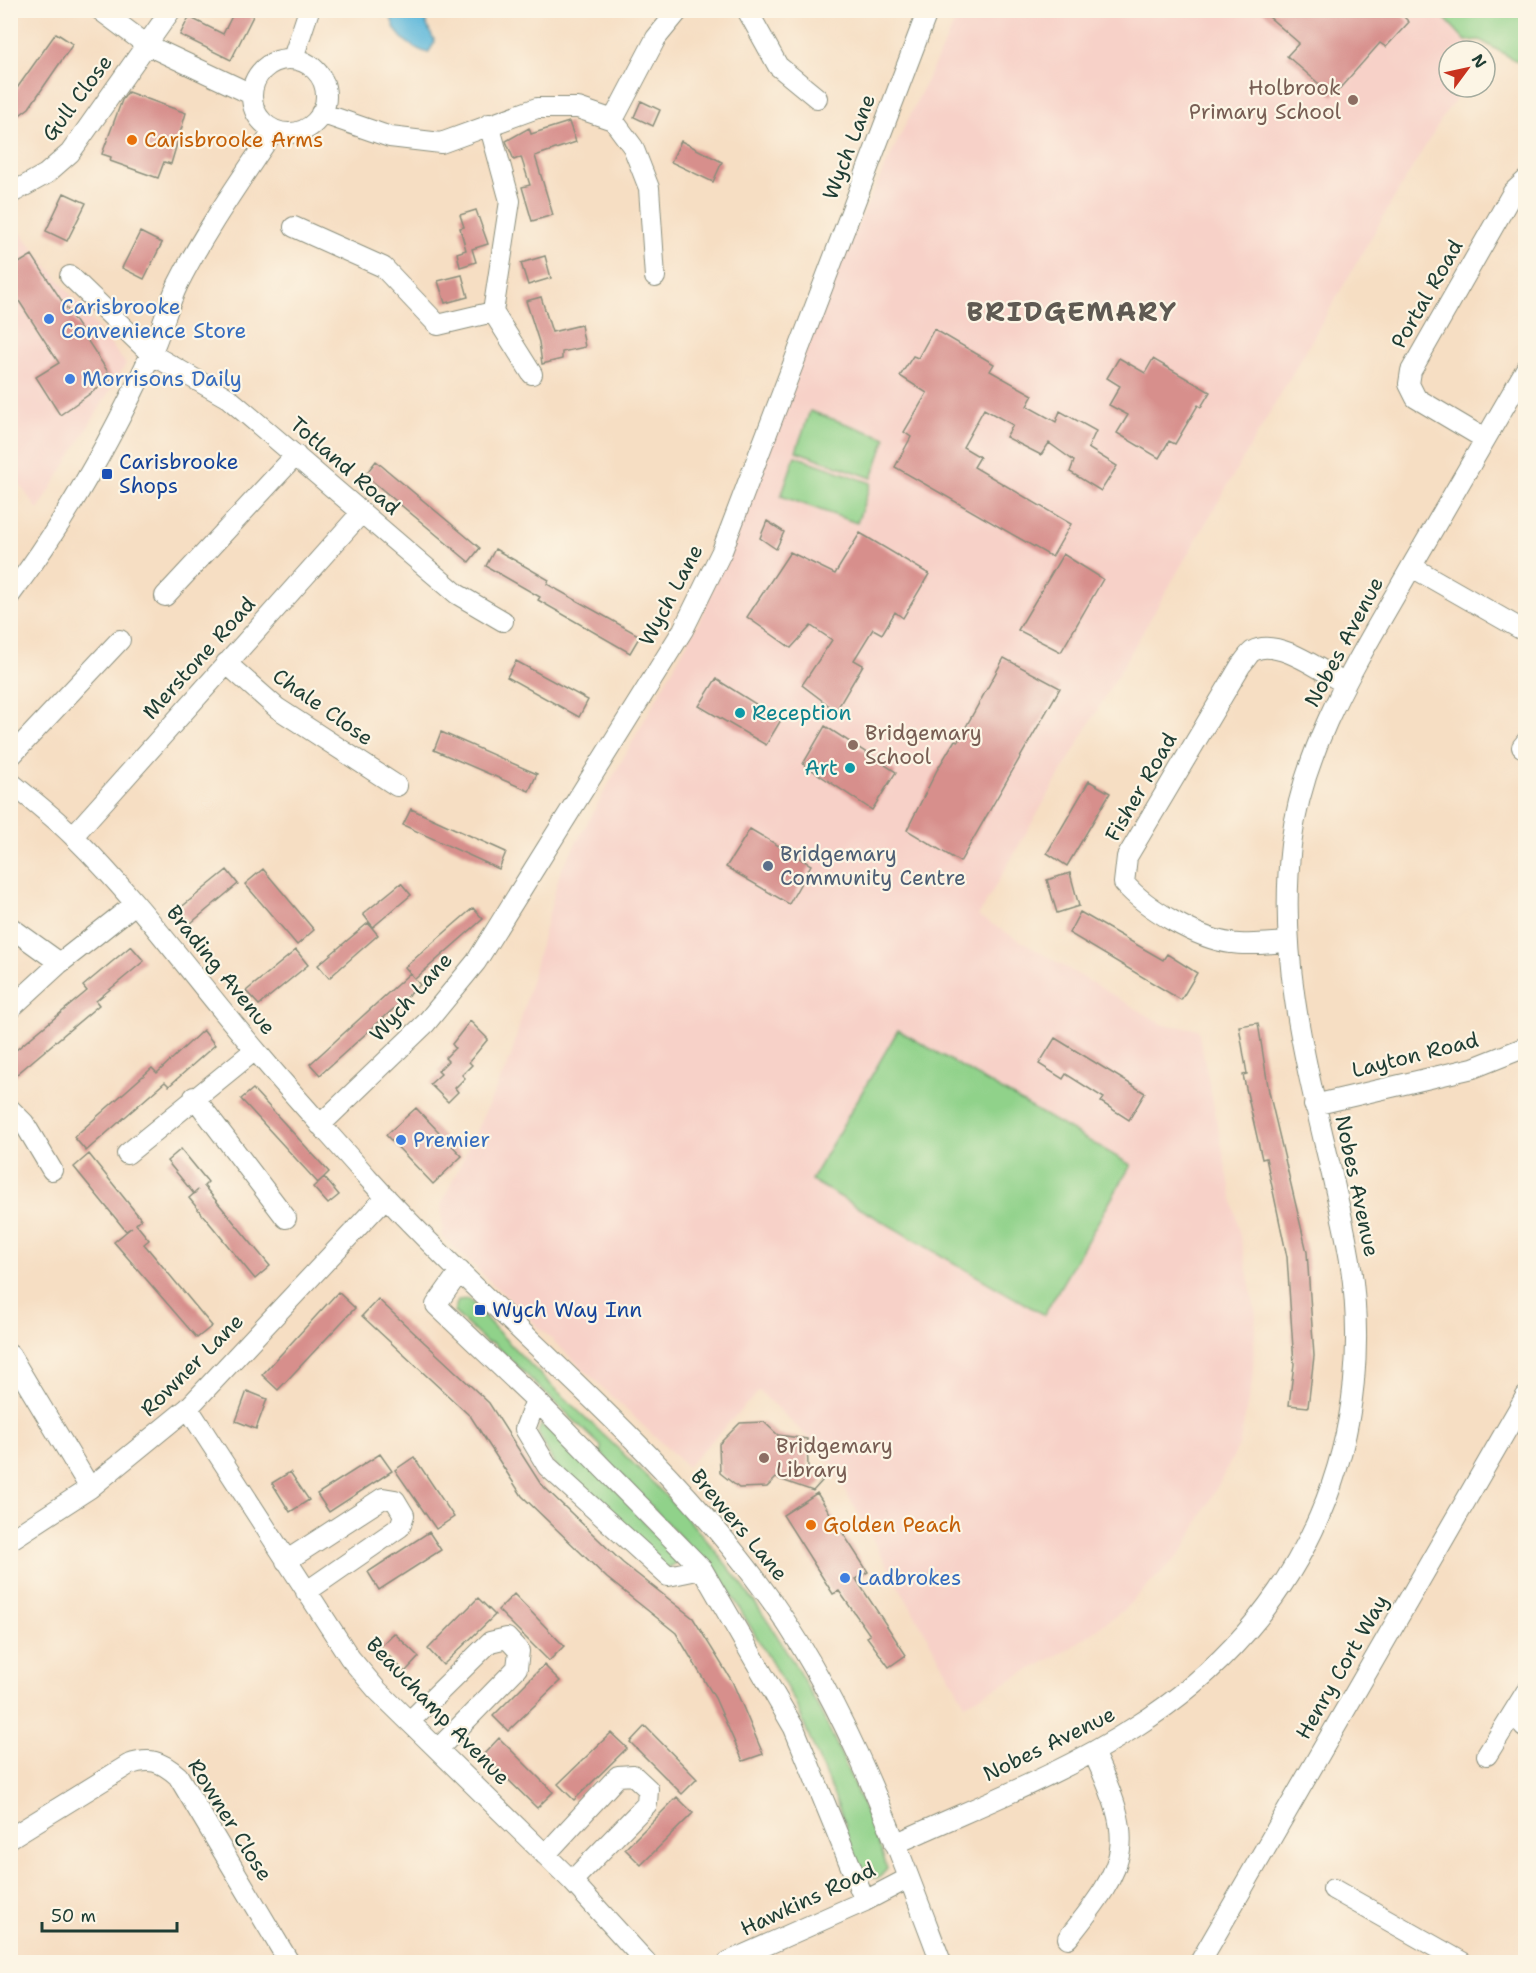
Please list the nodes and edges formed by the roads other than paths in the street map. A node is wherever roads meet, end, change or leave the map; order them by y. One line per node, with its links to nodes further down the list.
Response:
1 (171, 10): 7 (street, Gull Close)
2 (309, 10): 8 (street)
3 (679, 10): 12 (street)
4 (747, 10): 10 (street)
5 (928, 10): 52 (street, Wych Lane)
6 (109, 13): 7 (street)
7 (147, 45): 9 (street); 16 (street, Gull Close)
8 (293, 58): 9 (street); 11 (street)
9 (251, 94): 14 (street)
10 (817, 98)
11 (321, 113): 13 (street); 14 (street)
12 (613, 120): 13 (street); 19 (street)
13 (489, 124): 20 (street)
14 (274, 130): 21 (street)
15 (1526, 180): 24 (street, Portal Road)
16 (10, 194)
17 (294, 227): 20 (street)
18 (70, 276): 21 (street, Totland Road)
19 (655, 277)
20 (493, 312): 23 (street)
21 (151, 354): 25 (street, Totland Road); 28 (street)
22 (1526, 369): 24 (street, Nobes Avenue)
23 (532, 374)
24 (1485, 439): 27 (street, Nobes Avenue)
25 (297, 455): 26 (street, Totland Road); 30 (street)
26 (362, 512): 31 (street, Totland Road); 34 (street, Merstone Road)
27 (1412, 567): 32 (street); 35 (street, Nobes Avenue)
28 (18, 570): 29 (street)
29 (10, 595)
30 (165, 596)
31 (503, 621)
32 (1526, 632)
33 (120, 640): 38 (street)
34 (226, 663): 40 (street, Chale Close); 41 (street, Merstone Road)
35 (1344, 683): 44 (street, Nobes Avenue); 44 (street, Fisher Road)
36 (1526, 742): 37 (street)
37 (1526, 749)
38 (10, 757)
39 (10, 782): 41 (street, Brading Avenue)
40 (397, 786)
41 (73, 836): 42 (street, Brading Avenue)
42 (135, 904): 45 (street); 48 (street, Brading Avenue)
43 (10, 927): 45 (street)
44 (1287, 942): 50 (street, Nobes Avenue)
45 (60, 963): 46 (street)
46 (10, 1009)
47 (1526, 1047): 50 (street, Layton Road)
48 (255, 1050): 49 (street); 52 (street, Brading Avenue)
49 (194, 1097): 53 (street); 56 (street)
50 (1314, 1105): 70 (street, Nobes Avenue)
51 (10, 1109): 54 (street)
52 (320, 1125): 55 (street, Brading Avenue)
53 (127, 1154)
54 (52, 1170)
55 (386, 1197): 57 (street, Brewers Lane); 61 (street, Rowner Lane)
56 (286, 1218)
57 (460, 1271): 60 (street); 73 (street, Brewers Lane)
58 (10, 1355): 62 (street)
59 (1526, 1396): 84 (street, Henry Cort Way)
60 (536, 1400): 65 (street); 65 (street)
61 (188, 1408): 62 (street, Rowner Lane); 64 (street, Beauchamp Avenue)
62 (90, 1488): 63 (street, Rowner Lane)
63 (10, 1540)
64 (286, 1561): 66 (street, Beauchamp Avenue); 66 (street)
65 (702, 1569): 78 (street)
66 (306, 1592): 68 (street, Beauchamp Avenue)
67 (1526, 1692): 71 (street)
68 (410, 1721): 69 (street, Beauchamp Avenue); 69 (street)
69 (439, 1748): 74 (street, Beauchamp Avenue)
70 (1093, 1752): 73 (street, Nobes Avenue); 79 (street)
71 (1487, 1755)
72 (10, 1838): 80 (street, Rowner Close)
73 (895, 1844): 75 (street, Brewers Lane)
74 (544, 1855): 76 (street, Beauchamp Avenue); 76 (street)
75 (909, 1878): 78 (street, Hawkins Road); 83 (street, Brewers Lane)
76 (572, 1881): 81 (street, Beauchamp Avenue)
77 (1333, 1889): 85 (street)
78 (865, 1901): 82 (street, Hawkins Road)
79 (1068, 1938)
80 (289, 1962)
81 (646, 1962)
82 (728, 1962)
83 (941, 1962)
84 (1200, 1962)
85 (1462, 1962)

